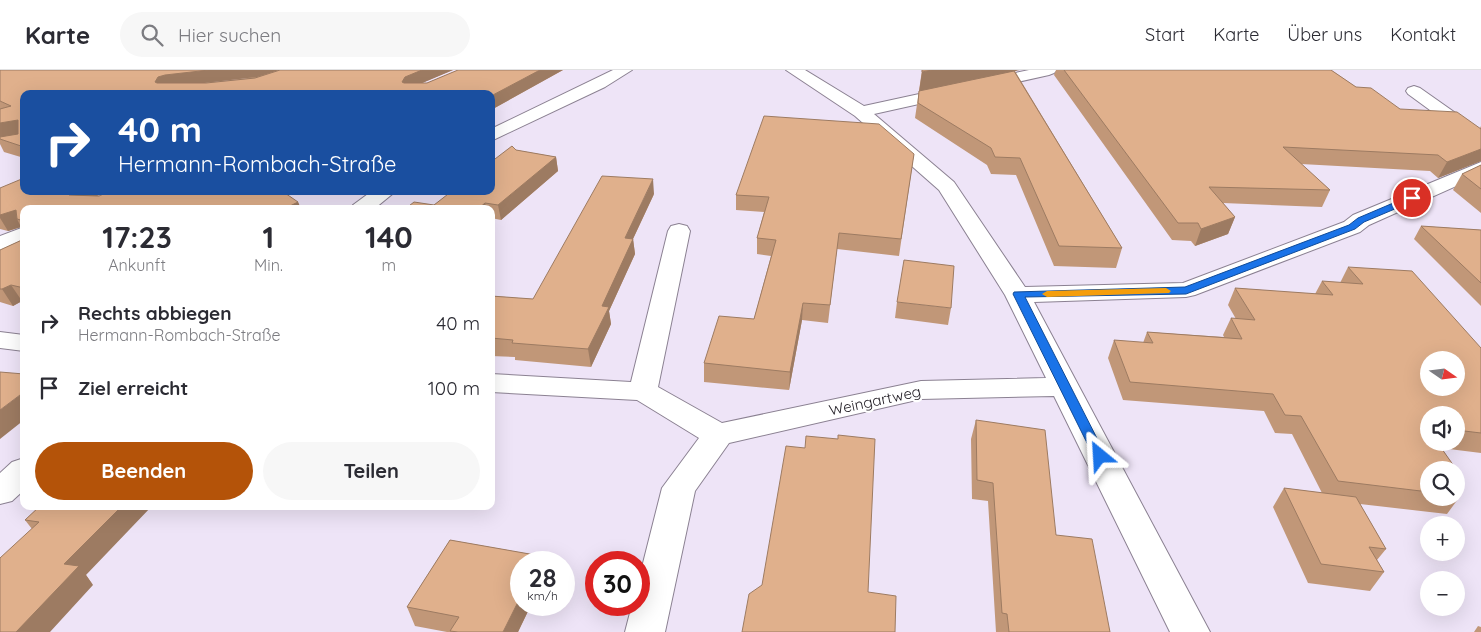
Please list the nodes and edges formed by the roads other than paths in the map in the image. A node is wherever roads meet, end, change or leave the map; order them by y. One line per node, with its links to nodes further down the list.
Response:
1 (624, 70): 6 (street)
2 (794, 70): 5 (street)
3 (1049, 70): 5 (street)
4 (1414, 91): 7 (street)
5 (860, 112): 14 (street)
6 (495, 134)
7 (1481, 139)
8 (1481, 168): 14 (street)
9 (380, 195): 10 (street)
10 (366, 205)
11 (678, 231): 19 (street)
12 (20, 236): 13 (street)
13 (0, 244)
14 (1018, 294): 18 (street)
15 (0, 340): 16 (street)
16 (20, 342)
17 (495, 383): 19 (street)
18 (1065, 387): 20 (street, Weingartweg); 24 (street)
19 (643, 390): 20 (street)
20 (718, 435): 23 (street)
21 (20, 474): 22 (street)
22 (0, 492)
23 (645, 632)
24 (1190, 632)

